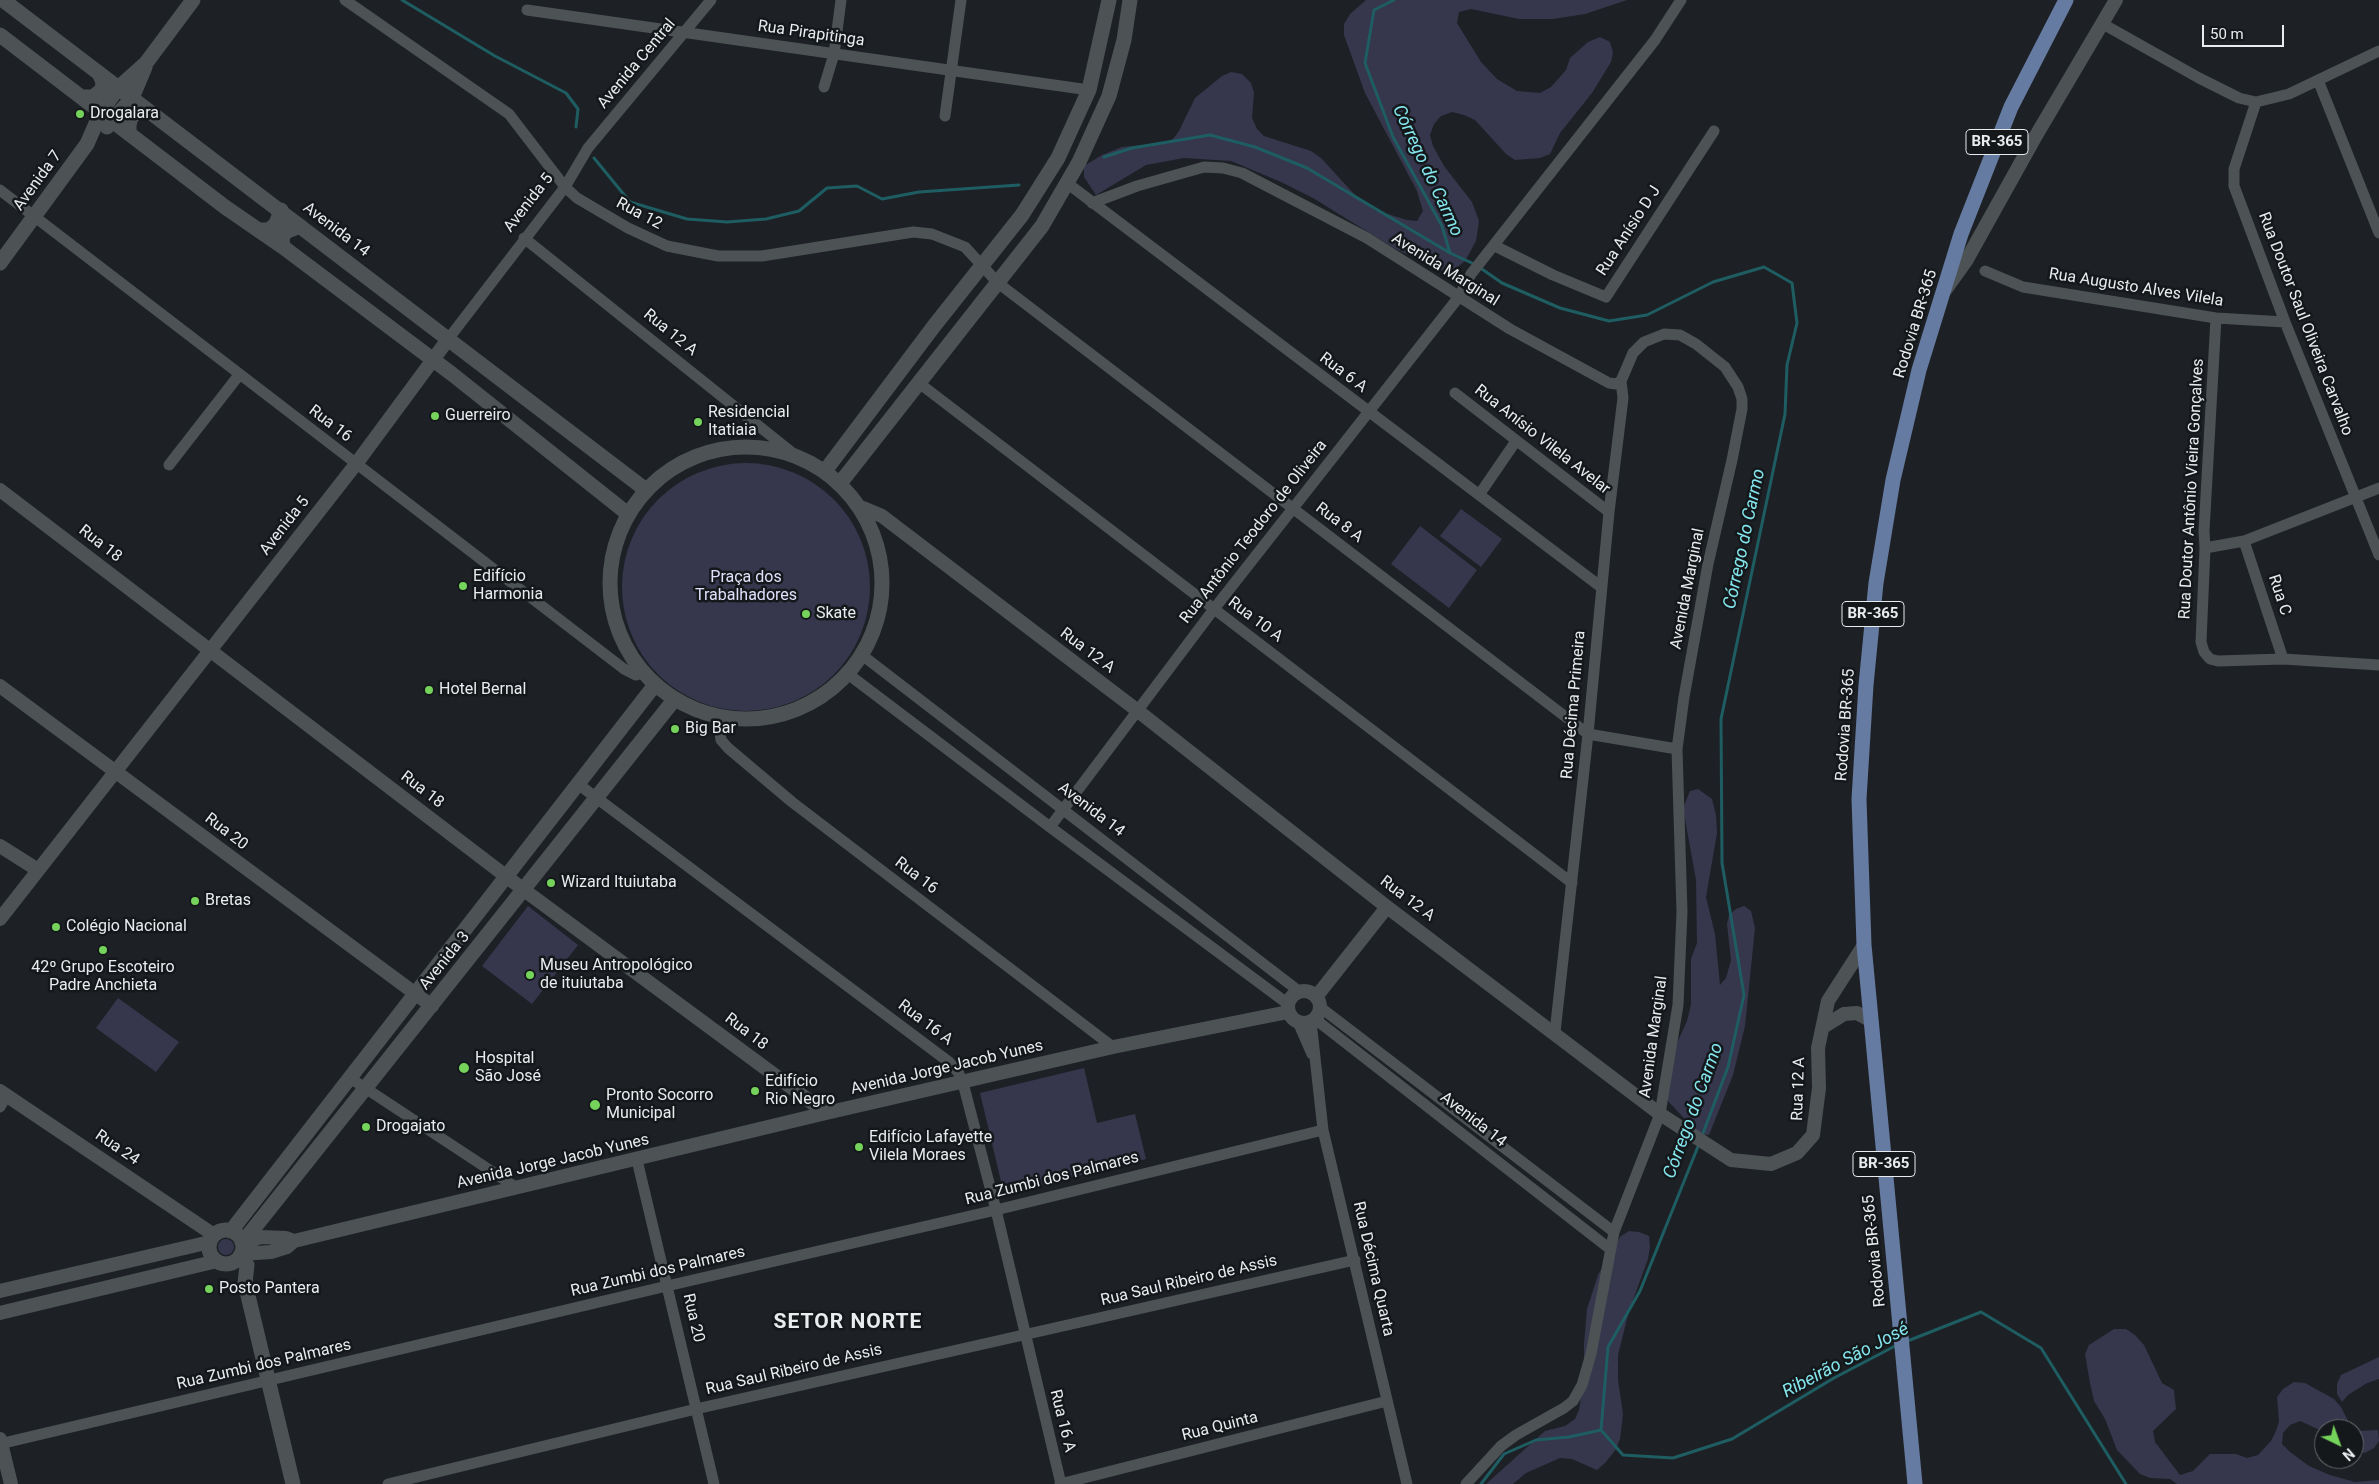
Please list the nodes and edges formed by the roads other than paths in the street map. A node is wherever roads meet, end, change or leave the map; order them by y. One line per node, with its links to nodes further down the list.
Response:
1 (3, 0): 20 (main road, Avenida 14)
2 (193, 0): 18 (main road, Avenida 7)
3 (345, 0): 35 (street, Rua 12)
4 (711, 0): 14 (street, Avenida Central)
5 (841, 0): 17 (street)
6 (961, 0): 19 (street)
7 (1109, 0): 24 (main road)
8 (1130, 0): 34 (main road)
9 (1681, 0): 44 (street, Rua Antônio Teodoro de Oliveira)
10 (2066, 0): 50 (main road, Rodovia BR-365 / BR-365)
11 (2116, 0): 13 (street)
12 (527, 10): 14 (street, Rua Pirapitinga)
13 (2103, 24): 27 (street); 50 (street)
14 (685, 32): 17 (street, Rua Pirapitinga); 33 (street, Avenida Central)
15 (0, 35): 25 (main road)
16 (2379, 51): 21 (street)
17 (834, 54): 19 (street, Rua Pirapitinga); 22 (street)
18 (146, 63): 23 (main road, Avenida 7); 26 (main road, Avenida 7)
19 (952, 70): 24 (street, Rua Pirapitinga); 29 (street)
20 (99, 73): 23 (main road, Avenida 14); 25 (main road)
21 (2318, 80): 27 (street); 42 (street)
22 (824, 87)
23 (118, 88): 26 (main road, Avenida 14); 30 (main road, Avenida 7)
24 (1089, 90): 47 (main road)
25 (82, 97): 30 (main road)
26 (132, 98): 28 (main road, Avenida 14); 30 (main road, Avenida 7)
27 (2256, 102): 53 (street, Rua Doutor Saul Oliveira Carvalho)
28 (147, 110): 32 (main road); 38 (main road, Avenida 14)
29 (945, 116)
30 (107, 117): 32 (main road); 39 (main road, Avenida 7)
31 (1714, 131): 44 (street, Rua Anísio D J)
32 (129, 134): 41 (main road)
33 (588, 148): 35 (street, Avenida 5)
34 (1067, 184): 37 (street, Rua 6 A); 49 (main road)
35 (565, 187): 43 (street, Avenida 5); 47 (street, Rua 12)
36 (0, 190): 39 (street, Rua 16)
37 (1092, 203): 51 (street, Avenida Marginal); 60 (street, Rua 6 A)
38 (281, 210): 40 (main road, Avenida 14); 41 (main road)
39 (34, 216): 46 (main road, Avenida 7); 56 (street, Rua 16)
40 (300, 226): 45 (main road); 54 (main road, Avenida 14)
41 (261, 230): 45 (main road)
42 (2379, 233)
43 (524, 238): 54 (street, Avenida 5); 62 (street, Rua 12 A)
44 (1495, 246): 51 (street, Rua Antônio Teodoro de Oliveira)
45 (283, 247): 55 (main road)
46 (0, 264)
47 (983, 266): 49 (street, Rua 12); 65 (main road)
48 (1985, 271): 52 (street, Rua Augusto Alves Vilela)
49 (998, 283): 58 (main road); 73 (street, Rua 8 A)
50 (1944, 291): 106 (main road, Rodovia BR-365 / BR-365)
51 (1458, 298): 57 (street, Avenida Marginal); 60 (street, Rua Antônio Teodoro de Oliveira)
52 (2216, 318): 53 (street, Rua Augusto Alves Vilela); 77 (street, Rua Doutor Antônio Vieira Gonçalves)
53 (2286, 322): 71 (street, Rua Doutor Saul Oliveira Carvalho)
54 (449, 338): 55 (street, Avenida 5); 69 (main road, Avenida 14)
55 (433, 360): 63 (street, Avenida 5); 75 (main road)
56 (239, 375): 63 (street, Rua 16); 64 (street)
57 (1622, 380): 74 (street, Rua Décima Primeira); 93 (street, Avenida Marginal)
58 (919, 383): 66 (main road); 80 (street, Rua 10 A)
59 (1455, 393): 61 (street, Rua Anísio Vilela Avelar)
60 (1367, 412): 70 (street, Rua 6 A); 73 (street, Rua Antônio Teodoro de Oliveira)
61 (1516, 441): 70 (street); 74 (street, Rua Anísio Vilela Avelar)
62 (795, 455): 65 (main road); 69 (main road)
63 (356, 464): 81 (street, Avenida 5); 85 (street, Rua 16)
64 (169, 465)
65 (825, 471): 66 (main road)
66 (841, 482): 72 (main road)
67 (2379, 488): 71 (street)
68 (0, 490): 81 (street, Rua 18)
69 (646, 490): 75 (main road)
70 (1479, 495): 79 (street, Rua 6 A)
71 (2355, 498): 76 (street); 78 (street, Rua Doutor Saul Oliveira Carvalho)
72 (863, 508): 82 (main road); 90 (street, Rua 12 A)
73 (1293, 508): 80 (street, Rua Antônio Teodoro de Oliveira); 92 (street, Rua 8 A)
74 (1609, 512): 79 (street, Rua Décima Primeira)
75 (628, 514): 85 (main road)
76 (2244, 541): 77 (street); 83 (street, Rua C)
77 (2205, 548): 83 (street, Rua Doutor Antônio Vieira Gonçalves)
78 (2379, 555)
79 (1601, 587): 92 (street, Rua Décima Primeira)
80 (1214, 609): 90 (street, Rua Antônio Teodoro de Oliveira); 102 (street, Rua 10 A)
81 (210, 652): 94 (street, Avenida 5); 101 (street, Rua 18)
82 (862, 655): 86 (main road); 97 (street, Avenida 14)
83 (2283, 659): 84 (street)
84 (2379, 665)
85 (644, 673): 88 (main road)
86 (848, 674): 91 (main road); 98 (street, Avenida 14)
87 (0, 686): 94 (street, Rua 20)
88 (654, 686): 89 (main road); 95 (main road, Avenida 3)
89 (674, 700): 91 (main road); 96 (main road, Avenida 3)
90 (1138, 711): 97 (street, Rua Antônio Teodoro de Oliveira); 104 (street, Rua 12 A)
91 (718, 717): 115 (street, Rua 16)
92 (1588, 734): 93 (street, Rua 8 A); 102 (street, Rua Décima Primeira)
93 (1677, 749): 121 (street, Avenida Marginal)
94 (116, 772): 100 (street, Avenida 5); 108 (street, Rua 20)
95 (578, 784): 96 (street, Rua 16 A); 101 (main road, Avenida 3)
96 (597, 798): 103 (main road, Avenida 3); 117 (street, Rua 16 A)
97 (1062, 810): 98 (street, Rua Antônio Teodoro de Oliveira); 107 (street, Avenida 14)
98 (1050, 827): 110 (street, Avenida 14)
99 (0, 846): 100 (street)
100 (38, 870): 105 (street, Avenida 5)
101 (506, 876): 103 (street, Rua 18); 108 (main road, Avenida 3)
102 (1572, 883): 114 (street, Rua Décima Primeira)
103 (524, 890): 109 (main road, Avenida 3); 120 (street, Rua 18)
104 (1387, 906): 111 (street); 114 (street, Rua 12 A)
105 (0, 920)
106 (1864, 945): 112 (main road, Rodovia BR-365 / BR-365); 113 (street, Rua 12 A)
107 (1300, 992): 110 (street); 111 (street, Avenida 14)
108 (415, 994): 109 (street, Rua 20); 116 (main road, Avenida 3)
109 (432, 1006): 118 (main road, Avenida 3)
110 (1288, 1008): 111 (street, Avenida 14); 115 (street, Avenida Jorge Jacob Yunes)
111 (1312, 1013): 122 (street, Rua Décima Quarta); 127 (street, Avenida 14); 129 (street, Avenida 14)
112 (1870, 1020): 113 (street); 147 (main road, Rodovia BR-365 / BR-365)
113 (1823, 1027): 121 (street, Rua 12 A)
114 (1555, 1032): 121 (street, Rua 12 A)
115 (1113, 1047): 117 (street, Avenida Jorge Jacob Yunes)
116 (350, 1078): 118 (street); 126 (main road, Avenida 3)
117 (963, 1083): 120 (street, Avenida Jorge Jacob Yunes); 125 (street, Rua 16 A)
118 (366, 1089): 124 (street); 130 (main road, Avenida 3)
119 (2, 1098): 128 (street, Rua 24)
120 (826, 1113): 123 (street, Avenida Jorge Jacob Yunes)
121 (1660, 1114): 127 (street, Avenida Marginal)
122 (1323, 1130): 125 (street, Rua Zumbi dos Palmares); 131 (street, Rua Décima Quarta)
123 (637, 1160): 124 (street, Avenida Jorge Jacob Yunes); 132 (street, Rua 20)
124 (517, 1188): 130 (street, Avenida Jorge Jacob Yunes)
125 (996, 1210): 132 (street, Rua Zumbi dos Palmares); 135 (street, Rua 16 A)
126 (232, 1231): 128 (main road); 130 (main road)
127 (1614, 1232): 129 (street, Avenida Marginal)
128 (212, 1238): 130 (main road); 133 (street)
129 (1610, 1249): 146 (street, Avenida Marginal)
130 (235, 1253): 134 (street, Avenida Jorge Jacob Yunes); 136 (main road)
131 (1355, 1260): 135 (street, Rua Saul Ribeiro de Assis); 137 (street, Rua Décima Quarta)
132 (667, 1286): 136 (street, Rua Zumbi dos Palmares); 138 (street, Rua 20)
133 (0, 1291)
134 (0, 1313)
135 (1024, 1335): 138 (street, Rua Saul Ribeiro de Assis); 144 (street, Rua 16 A)
136 (269, 1380): 139 (street, Rua Zumbi dos Palmares); 141 (main road)
137 (1387, 1401): 144 (street, Rua Quinta); 145 (street, Rua Décima Quarta)
138 (696, 1409): 142 (street, Rua Saul Ribeiro de Assis); 143 (street, Rua 20)
139 (0, 1442): 140 (street)
140 (11, 1484)
141 (293, 1484)
142 (388, 1484)
143 (714, 1484)
144 (1061, 1484)
145 (1408, 1484)
146 (1466, 1484)
147 (1915, 1484)

